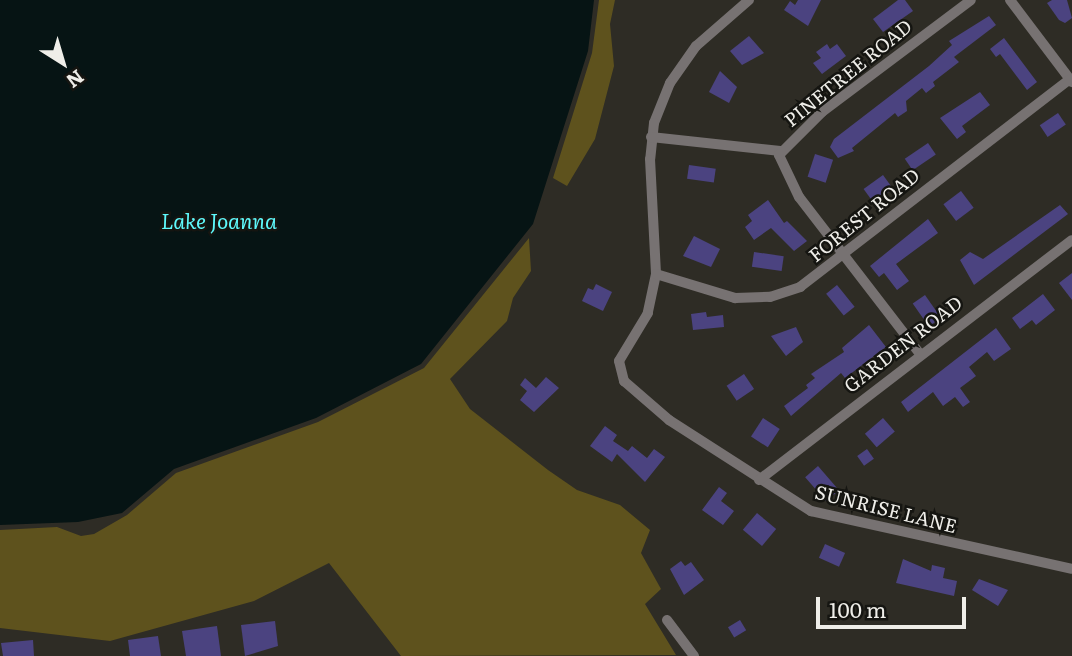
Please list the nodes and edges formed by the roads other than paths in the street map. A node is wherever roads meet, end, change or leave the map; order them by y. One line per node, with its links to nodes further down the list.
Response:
1 (749, 0): 5 (street)
2 (971, 0): 6 (street, PINETREE ROAD)
3 (1010, 0): 4 (street)
4 (1071, 81): 8 (street, FOREST ROAD)
5 (651, 137): 6 (street); 9 (street)
6 (780, 151): 8 (street, PINETREE ROAD)
7 (1072, 240): 10 (street, GARDEN ROAD)
8 (842, 252): 9 (street, FOREST ROAD); 10 (street, PINETREE ROAD)
9 (656, 274): 11 (street, SUNRISE LANE)
10 (920, 354): 11 (street, GARDEN ROAD)
11 (760, 480): 12 (street, SUNRISE LANE)
12 (1072, 569)
13 (667, 620): 14 (street)
14 (694, 656)

